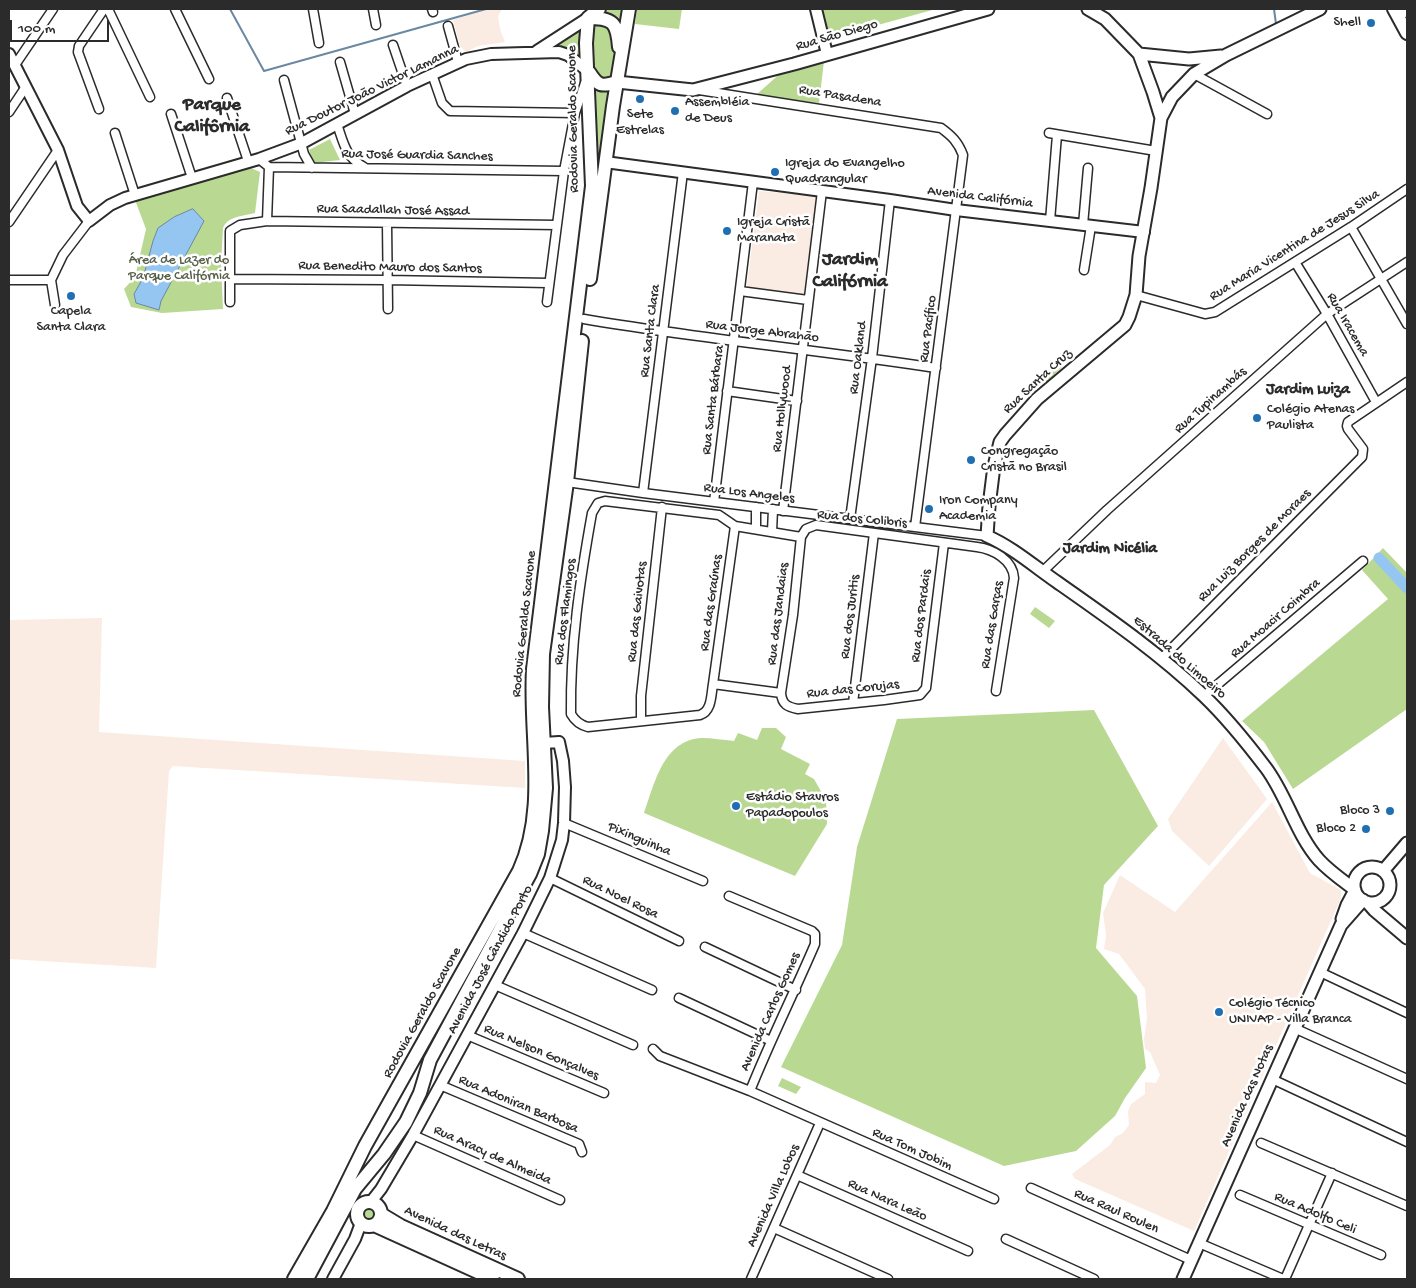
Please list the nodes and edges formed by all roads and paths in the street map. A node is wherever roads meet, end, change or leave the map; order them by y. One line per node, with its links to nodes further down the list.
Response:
1 (53, 9): 28 (street)
2 (104, 9): 42 (street)
3 (108, 9): 39 (street)
4 (175, 9): 33 (street)
5 (313, 9): 18 (street)
6 (373, 9): 15 (street)
7 (599, 9): 14 (main road)
8 (629, 9): 32 (main road, Rodovia Geraldo Scavone)
9 (816, 9): 22 (street)
10 (988, 9): 22 (main road, Rua São Diego)
11 (1088, 9): 23 (main road)
12 (1320, 9): 24 (main road)
13 (1394, 9): 17 (main road)
14 (588, 18): 20 (street); 29 (main road, Rodovia Geraldo Scavone); 32 (main road)
15 (376, 25)
16 (448, 26): 27 (street)
17 (1407, 33)
18 (319, 42)
19 (393, 45): 35 (street)
20 (536, 52): 27 (street, Rua Doutor João Victor Lamanna); 29 (street, Rua Doutor João Victor Lamanna)
21 (9, 54): 28 (street)
22 (827, 54): 37 (main road, Rua São Diego)
23 (1139, 54): 25 (main road); 38 (main road)
24 (1226, 55): 25 (main road); 31 (main road)
25 (1189, 59): 31 (main road)
26 (340, 62): 46 (street)
27 (458, 62): 30 (street, Rua Doutor João Victor Lamanna)
28 (15, 65): 36 (street)
29 (588, 72): 32 (main road); 44 (street); 169 (main road, Rodovia Geraldo Scavone)
30 (432, 74): 35 (street, Rua Doutor João Victor Lamanna); 44 (street)
31 (1194, 74): 41 (main road); 47 (street)
32 (619, 75): 37 (main road, Rua São Diego); 56 (main road, Rodovia Geraldo Scavone)
33 (209, 79)
34 (284, 80): 52 (street)
35 (407, 86): 46 (street, Rua Doutor João Victor Lamanna)
36 (25, 88): 43 (street); 53 (street)
37 (719, 88): 51 (street, Rua Pasadena)
38 (1153, 92): 41 (main road); 48 (main road)
39 (150, 96)
40 (227, 98): 55 (street)
41 (1172, 98): 48 (main road)
42 (99, 109)
43 (9, 112)
44 (574, 113): 61 (street)
45 (171, 114): 63 (street)
46 (355, 114): 49 (street, Rua Doutor João Victor Lamanna)
47 (1266, 114)
48 (1161, 118): 54 (main road)
49 (337, 124): 52 (street, Rua Doutor João Victor Lamanna); 59 (street)
50 (115, 133): 67 (street)
51 (954, 137): 69 (street, Rua Pacífico)
52 (302, 143): 55 (street, Rua Doutor João Victor Lamanna); 58 (street)
53 (58, 150): 70 (street); 73 (street)
54 (1156, 151): 72 (street); 78 (main road)
55 (253, 160): 57 (street); 63 (street, Rua Doutor João Victor Lamanna)
56 (605, 162): 62 (street, Avenida Califórnia); 96 (main road, Rodovia Geraldo Scavone)
57 (269, 167): 58 (street, Rua José Guardia Sanches); 71 (street)
58 (312, 168): 59 (street, Rua José Guardia Sanches)
59 (364, 168): 61 (street, Rua José Guardia Sanches)
60 (1088, 168): 75 (street)
61 (564, 171): 76 (street)
62 (683, 172): 64 (street, Avenida Califórnia); 98 (street, Rua Santa Clara)
63 (192, 178): 67 (street, Rua Doutor João Victor Lamanna)
64 (752, 182): 65 (street, Avenida Califórnia); 88 (street, Rua Santa Bárbara)
65 (822, 191): 68 (street, Avenida Califórnia); 90 (street, Rua Hollywood)
66 (1406, 192): 77 (street, Rua Maria Vicentina de Jesus Silva)
67 (134, 195): 70 (street, Rua Doutor João Victor Lamanna)
68 (890, 200): 69 (street, Avenida Califórnia); 101 (street, Rua Oakland)
69 (956, 210): 72 (street, Avenida Califórnia); 102 (street, Rua Pacífico)
70 (89, 221): 85 (street, Rua Doutor João Victor Lamanna)
71 (267, 221): 74 (street, Rua Saadallah José Assad); 83 (street, Rua Saadallah José Assad)
72 (1050, 221): 75 (street, Avenida Califórnia)
73 (9, 222)
74 (387, 223): 76 (street, Rua Saadallah José Assad); 86 (street)
75 (1087, 225): 78 (street, Avenida Califórnia); 81 (street)
76 (557, 226): 87 (street)
77 (1351, 228): 79 (street, Rua Maria Vicentina de Jesus Silva); 82 (street)
78 (1144, 232): 89 (main road)
79 (1296, 262): 89 (street, Rua Maria Vicentina de Jesus Silva); 95 (street, Rua Iracema)
80 (1407, 262): 82 (street, Rua Tupinambás)
81 (1084, 270)
82 (1381, 278): 95 (street, Rua Tupinambás); 97 (street)
83 (231, 279): 86 (street, Rua Benedito Mauro dos Santos); 91 (street)
84 (9, 280): 85 (street)
85 (51, 280): 93 (street)
86 (388, 280): 87 (street, Rua Benedito Mauro dos Santos); 94 (street)
87 (548, 283): 92 (street)
88 (740, 291): 90 (street); 99 (street, Rua Santa Bárbara)
89 (1136, 295): 121 (main road, Rua Santa Cruz)
90 (808, 300): 100 (street, Rua Hollywood)
91 (230, 302)
92 (547, 302)
93 (55, 305)
94 (388, 309)
95 (1327, 314): 106 (street, Rua Iracema); 126 (street, Rua Tupinambás)
96 (584, 319): 98 (street, Rua Jorge Abrahão); 107 (main road, Rodovia Geraldo Scavone)
97 (1407, 324)
98 (664, 333): 99 (street, Rua Jorge Abrahão); 108 (street, Rua Santa Clara)
99 (734, 342): 100 (street, Rua Jorge Abrahão); 104 (street, Rua Santa Bárbara)
100 (803, 351): 101 (street, Rua Jorge Abrahão); 105 (street, Rua Hollywood)
101 (872, 358): 102 (street, Rua Jorge Abrahão); 115 (street, Rua Oakland)
102 (936, 368): 117 (street, Rua Pacífico)
103 (1407, 382): 106 (street)
104 (727, 391): 105 (street); 109 (street, Rua Santa Bárbara)
105 (797, 401): 114 (street, Rua Hollywood)
106 (1376, 402): 127 (street, Rua Luiz Borges de Moraes)
107 (567, 482): 108 (street, Rua Los Angeles); 135 (main road, Rodovia Geraldo Scavone)
108 (643, 493): 109 (street, Rua Los Angeles)
109 (714, 502): 112 (street, Rua Los Angeles)
110 (598, 503): 111 (street, Rua dos Colibris); 134 (street, Rua dos Flamingos)
111 (662, 507): 116 (street, Rua dos Colibris); 134 (street, Rua das Gaivotas)
112 (756, 507): 113 (street, Rua Los Angeles); 118 (street)
113 (773, 510): 114 (street, Rua Los Angeles); 119 (street)
114 (783, 511): 115 (street, Rua Los Angeles)
115 (850, 519): 117 (street, Rua Los Angeles)
116 (735, 526): 118 (street, Rua dos Colibris); 128 (street, Rua das Graúnas)
117 (915, 526): 121 (street, Rua Los Angeles)
118 (756, 529): 119 (street, Rua dos Colibris)
119 (772, 532): 122 (street, Rua dos Colibris)
120 (874, 533): 122 (street, Rua dos Colibris); 123 (street, Rua dos Colibris); 133 (street, Rua dos Juritis)
121 (987, 536): 126 (main road, Estrada do Limoeiro)
122 (801, 537): 131 (street, Rua das Jandaias)
123 (944, 543): 125 (street, Rua dos Colibris); 130 (street, Rua dos Pardais)
124 (1363, 561): 132 (street, Rua Moacir Coimbra)
125 (1009, 564): 129 (street, Rua das Garças)
126 (1042, 572): 127 (main road, Estrada do Limoeiro)
127 (1161, 659): 132 (main road, Estrada do Limoeiro)
128 (713, 684): 131 (street); 134 (street)
129 (996, 691)
130 (923, 692): 133 (street, Rua das Corujas)
131 (781, 693): 133 (street, Rua das Corujas)
132 (1204, 696): 138 (main road, Estrada do Limoeiro)
133 (853, 703)
134 (641, 721)
135 (544, 743): 136 (street, Avenida José Cândido Porto); 170 (main road, Rodovia Geraldo Scavone)
136 (564, 823): 141 (street, Avenida José Cândido Porto); 142 (street, Pixinguinha)
137 (1407, 843): 139 (main road)
138 (1328, 868): 140 (main road); 143 (main road, Estrada do Limoeiro)
139 (1383, 871): 140 (main road); 144 (main road)
140 (1356, 876): 143 (main road, Avenida das Notas)
141 (550, 878): 149 (street, Avenida José Cândido Porto); 151 (street, Rua Noel Rosa)
142 (703, 881)
143 (1354, 890): 146 (main road); 147 (main road, Avenida das Notas)
144 (1386, 895): 146 (main road, Avenida das Notas); 148 (main road)
145 (729, 896): 156 (street, Avenida Carlos Gomes)
146 (1365, 901): 147 (main road, Avenida das Notas); 148 (main road)
147 (1341, 925): 153 (main road, Avenida das Notas)
148 (1393, 925): 150 (main road)
149 (523, 933): 154 (street, Avenida José Cândido Porto); 155 (street)
150 (1407, 938)
151 (679, 941)
152 (705, 947): 156 (street)
153 (1320, 972): 158 (street); 159 (main road, Avenida das Notas)
154 (495, 985): 160 (street, Avenida José Cândido Porto); 162 (street)
155 (652, 990)
156 (796, 990): 161 (street, Avenida Carlos Gomes)
157 (679, 998): 161 (street)
158 (1407, 1013)
159 (1294, 1028): 164 (main road, Avenida das Notas); 165 (street)
160 (467, 1036): 166 (street, Avenida José Cândido Porto); 168 (street, Rua Nelson Gonçalves)
161 (770, 1041): 167 (street, Avenida Carlos Gomes)
162 (633, 1045)
163 (654, 1049): 167 (street, Rua Tom Jobim)
164 (1272, 1078): 173 (street); 191 (main road, Avenida das Notas)
165 (1407, 1079)
166 (440, 1085): 172 (street, Avenida José Cândido Porto); 176 (street, Rua Adoniran Barbosa)
167 (750, 1091): 171 (street, Rua Tom Jobim)
168 (604, 1093)
169 (388, 1108): 170 (main road); 175 (main road, Rodovia Geraldo Scavone)
170 (406, 1122): 177 (main road, Rodovia Geraldo Scavone)
171 (820, 1123): 179 (street, Avenida Villa Lobos); 184 (street, Rua Tom Jobim)
172 (413, 1135): 183 (street, Rua Aracy de Almeida); 186 (street, Avenida José Cândido Porto)
173 (1407, 1142)
174 (1261, 1143): 178 (street)
175 (365, 1146): 177 (main road); 187 (main road, Rodovia Geraldo Scavone)
176 (582, 1152)
177 (384, 1154): 180 (main road, Rodovia Geraldo Scavone)
178 (1332, 1173): 185 (street); 188 (street)
179 (797, 1175): 189 (street, Avenida Villa Lobos); 192 (street, Rua Nara Leão)
180 (359, 1183): 186 (main road); 187 (main road, Rodovia Geraldo Scavone)
181 (1031, 1188): 194 (street, Rua Raul Roulen)
182 (1240, 1194): 188 (street, Rua Adolfo Celi)
183 (560, 1200)
184 (994, 1200)
185 (1406, 1206)
186 (370, 1215): 187 (main road); 197 (street, Avenida José Cândido Porto); 198 (main road, Avenida das Letras); 199 (main road, Avenida das Letras)
187 (336, 1216): 195 (main road, Rodovia Geraldo Scavone); 196 (main road, Rodovia Geraldo Scavone)
188 (1309, 1224): 193 (street, Rua Adolfo Celi); 204 (street)
189 (774, 1228): 200 (street, Avenida Villa Lobos); 201 (street)
190 (1006, 1239): 202 (street)
191 (1199, 1243): 194 (main road, Avenida das Notas); 204 (street)
192 (968, 1250)
193 (1381, 1256)
194 (1191, 1260): 203 (main road, Avenida das Notas)
195 (294, 1279)
196 (307, 1279)
197 (333, 1279)
198 (493, 1279)
199 (518, 1279)
200 (751, 1279)
201 (888, 1279)
202 (1094, 1279)
203 (1182, 1279)
204 (1284, 1279)

